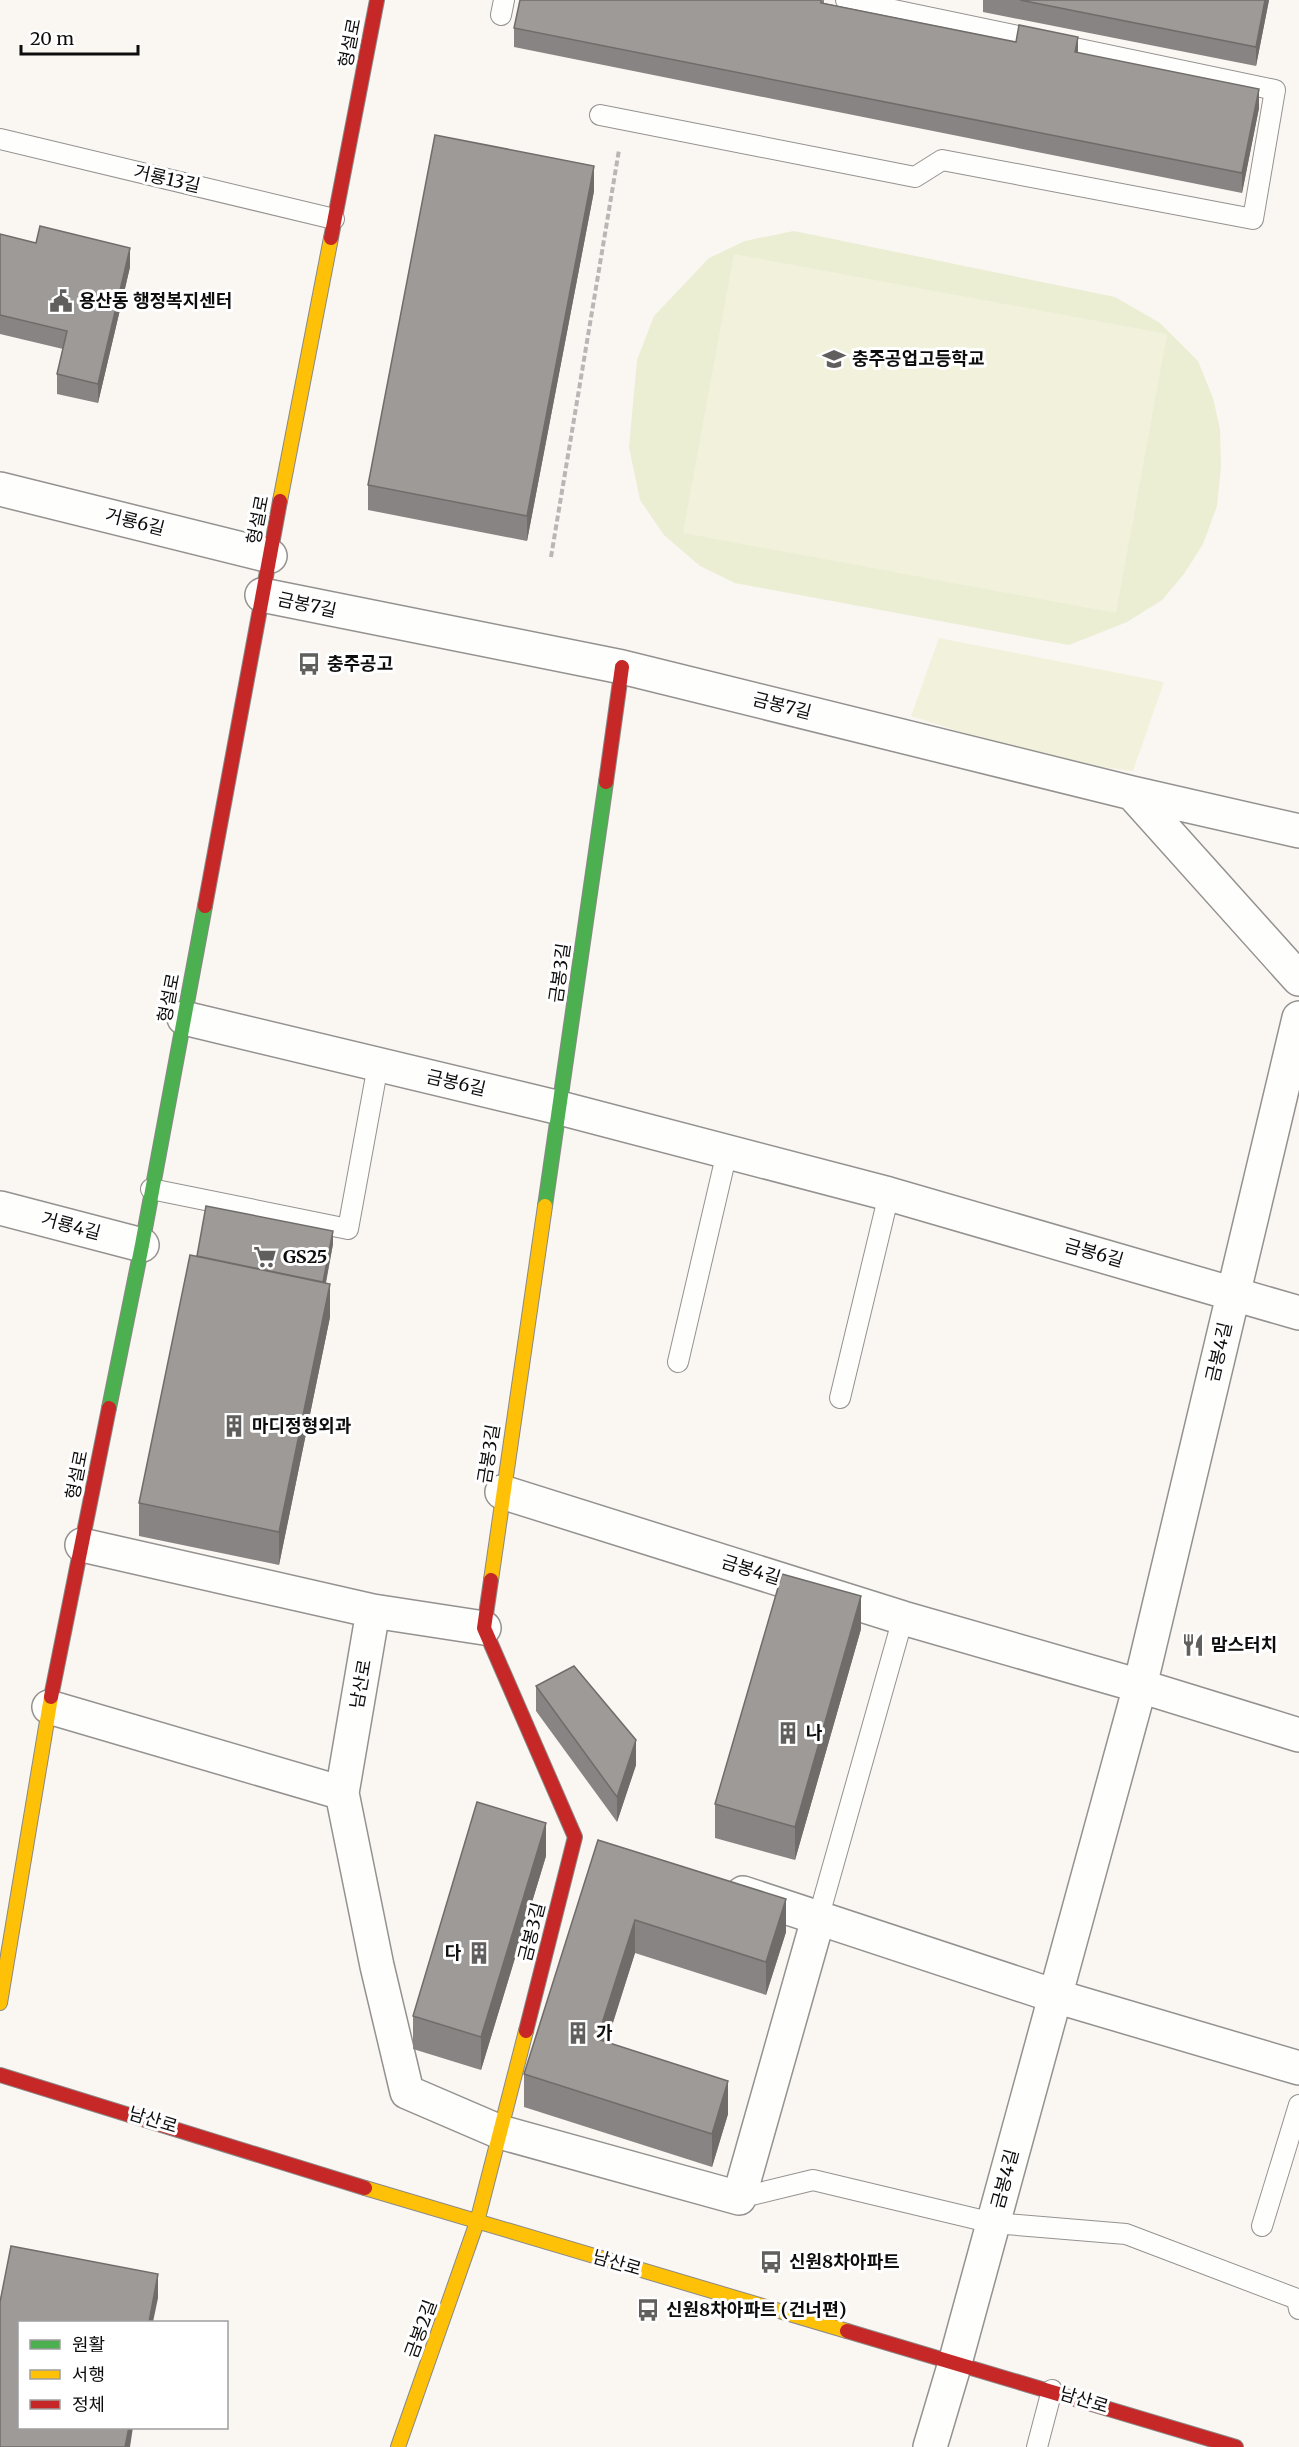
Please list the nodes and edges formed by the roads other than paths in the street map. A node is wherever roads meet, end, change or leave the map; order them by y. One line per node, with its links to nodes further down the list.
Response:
1 (377, 0): 6 (street, 형설로)
2 (846, 0): 3 (lane)
3 (936, 9): 4 (lane)
4 (600, 115)
5 (0, 139): 6 (lane, 거룡13길)
6 (334, 219): 8 (street, 형설로)
7 (0, 489): 8 (street, 거룡6길)
8 (270, 556): 9 (street, 형설로)
9 (262, 595): 10 (street, 금봉7길); 14 (street, 형설로)
10 (622, 667): 11 (street, 금봉7길); 17 (street, 금봉3길)
11 (1132, 793): 12 (street, 금봉7길); 13 (street)
12 (1299, 831)
13 (1299, 979)
14 (184, 1018): 16 (street, 금봉6길); 19 (street, 형설로)
15 (1299, 1018): 23 (street, 금봉4길)
16 (378, 1065): 17 (street, 금봉6길); 19 (lane)
17 (560, 1108): 18 (street, 금봉6길); 27 (street, 금봉3길)
18 (727, 1152): 20 (street, 금봉6길); 25 (lane)
19 (152, 1189): 22 (street, 형설로)
20 (889, 1194): 23 (street, 금봉6길); 26 (lane)
21 (0, 1208): 22 (street, 거룡4길)
22 (142, 1245): 28 (street, 형설로)
23 (1233, 1293): 24 (street, 금봉6길); 32 (street, 금봉4길)
24 (1299, 1313)
25 (678, 1362)
26 (840, 1398)
27 (502, 1492): 30 (street, 금봉4길); 31 (street, 금봉3길)
28 (82, 1545): 29 (street); 33 (street, 형설로)
29 (373, 1611): 31 (street); 35 (street, 남산로)
30 (903, 1618): 32 (street, 금봉4길); 39 (lane)
31 (484, 1628): 36 (street)
32 (1140, 1686): 34 (street, 금봉4길); 40 (street, 금봉4길)
33 (49, 1707): 35 (street); 41 (street, 형설로)
34 (1299, 1735)
35 (342, 1793): 45 (street, 남산로)
36 (575, 1837): 37 (street); 45 (street, 금봉3길)
37 (608, 1848)
38 (719, 1885): 39 (street)
39 (818, 1918): 40 (street); 46 (street)
40 (1055, 1996): 42 (street); 48 (street, 금봉4길)
41 (0, 2003)
42 (1299, 2068)
43 (0, 2074): 47 (street, 남산로)
44 (1299, 2105): 49 (lane)
45 (500, 2132): 46 (street, 남산로); 47 (street, 금봉3길)
46 (739, 2198): 48 (lane, 남산로)
47 (477, 2222): 51 (street, 남산로); 53 (street, 금봉2길)
48 (993, 2223): 50 (lane, 남산로); 51 (street, 금봉4길)
49 (1262, 2226)
50 (1299, 2308)
51 (955, 2363): 52 (street, 남산로); 54 (street, 금봉4길)
52 (1053, 2390): 55 (lane); 56 (street, 남산로)
53 (398, 2447)
54 (930, 2447)
55 (1037, 2447)
56 (1236, 2447)

